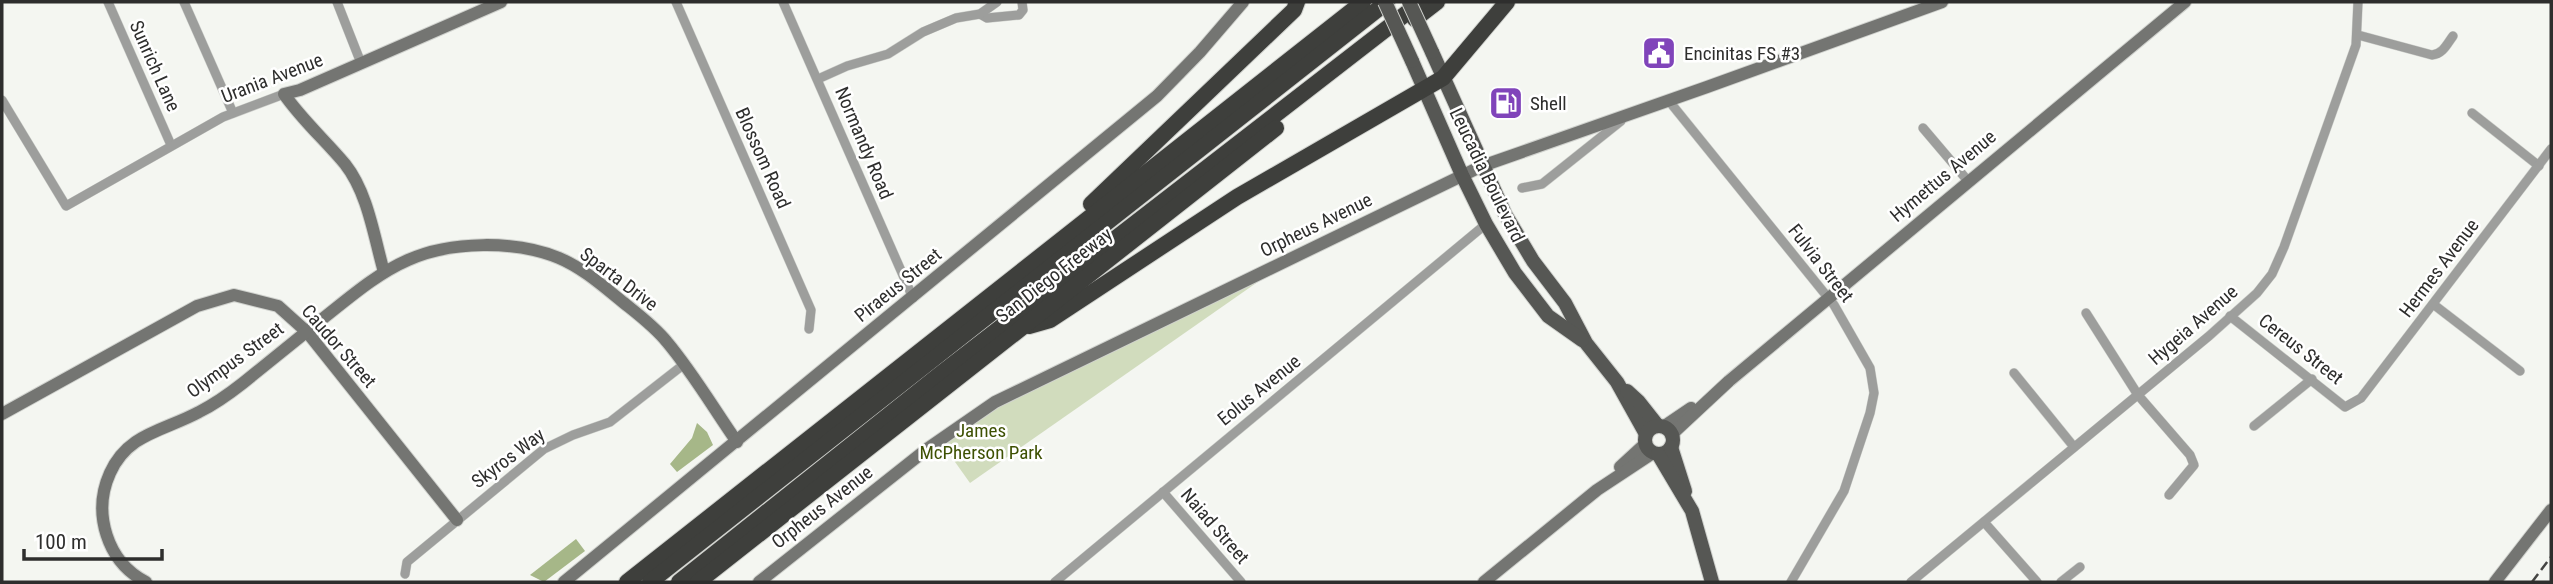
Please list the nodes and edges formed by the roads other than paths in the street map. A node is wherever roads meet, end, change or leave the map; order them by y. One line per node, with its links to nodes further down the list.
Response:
1 (108, 2): 34 (street, Sunrich Lane)
2 (184, 2): 30 (street)
3 (337, 2): 23 (street)
4 (676, 2): 50 (street, Blossom Road)
5 (783, 2): 25 (street, Normandy Road)
6 (996, 2): 20 (street)
7 (1023, 2): 20 (street)
8 (1243, 2): 44 (street, Piraeus Street)
9 (1297, 2): 43 (highway)
10 (1363, 2): 43 (highway, San Diego Freeway)
11 (1386, 2): 26 (main road, Leucadia Boulevard, bridge); 74 (highway)
12 (1409, 2): 24 (main road, Leucadia Boulevard, bridge)
13 (1421, 2): 75 (highway)
14 (1437, 2): 49 (highway, San Diego Freeway)
15 (1507, 2): 24 (highway)
16 (1942, 2): 29 (street, Orpheus Avenue)
17 (2185, 2): 39 (street, Hymettus Avenue)
18 (2358, 2): 21 (street, Hygeia Avenue)
19 (496, 3): 23 (street, Urania Avenue)
20 (980, 14): 25 (street)
21 (2358, 35): 22 (street); 48 (street, Hygeia Avenue)
22 (2454, 36)
23 (361, 63): 27 (street, Urania Avenue)
24 (1443, 78): 26 (highway); 36 (main road, Leucadia Boulevard)
25 (818, 79): 44 (street, Normandy Road)
26 (1424, 89): 38 (main road, Leucadia Boulevard); 49 (highway)
27 (284, 93): 30 (street, Urania Avenue); 42 (street)
28 (2, 100): 34 (street, Urania Avenue)
29 (1669, 101): 32 (street, Orpheus Avenue); 45 (street, Fulvia Street)
30 (233, 113): 34 (street, Urania Avenue)
31 (2472, 113): 37 (street)
32 (1628, 115): 36 (street, Orpheus Avenue); 40 (street)
33 (1923, 128): 39 (street)
34 (171, 145)
35 (2551, 149): 37 (street, Hermes Avenue)
36 (1482, 166): 38 (street, Orpheus Avenue); 52 (main road, Leucadia Boulevard)
37 (2539, 166): 46 (street, Hermes Avenue)
38 (1462, 175): 41 (main road, Leucadia Boulevard); 77 (street, Orpheus Avenue)
39 (1968, 181): 45 (street, Hymettus Avenue)
40 (1522, 188)
41 (1486, 224): 52 (main road, Leucadia Boulevard); 64 (street, Eolus Avenue)
42 (384, 272): 51 (street, Olympus Street); 53 (street, Sparta Drive)
43 (1018, 274): 73 (highway, San Diego Freeway)
44 (913, 298): 62 (street, Piraeus Street)
45 (1829, 298): 61 (street, Hymettus Avenue); 82 (street, Fulvia Street)
46 (2433, 304): 54 (street); 58 (street, Hermes Avenue)
47 (2086, 313): 57 (street)
48 (2230, 316): 56 (street, Cereus Street); 57 (street, Hygeia Avenue)
49 (1020, 328): 76 (highway, San Diego Freeway)
50 (809, 329)
51 (307, 332): 59 (street, Caudor Street); 67 (street, Caudor Street); 71 (street, Olympus Street)
52 (1586, 343): 61 (main road, Leucadia Boulevard)
53 (683, 365): 62 (street, Sparta Drive); 67 (street, Skyros Way)
54 (2520, 371)
55 (2014, 373): 63 (street)
56 (2312, 379): 58 (street, Cereus Street); 60 (street)
57 (2138, 395): 63 (street, Hygeia Avenue); 65 (street)
58 (2351, 405)
59 (2, 414)
60 (2254, 426)
61 (1658, 440): 80 (street, Hymettus Avenue); 81 (main road, Leucadia Boulevard)
62 (737, 442): 72 (street, Piraeus Street)
63 (2074, 447): 68 (street, Hygeia Avenue)
64 (1163, 492): 78 (street, Eolus Avenue); 79 (street, Naiad Street)
65 (2169, 495)
66 (2551, 510): 86 (street)
67 (457, 520): 70 (street, Skyros Way)
68 (1984, 522): 83 (street, Hygeia Avenue); 84 (street)
69 (2080, 567): 85 (street)
70 (405, 575)
71 (146, 582)
72 (564, 582)
73 (627, 582)
74 (650, 582)
75 (679, 582)
76 (698, 582)
77 (759, 582)
78 (1055, 582)
79 (1241, 582)
80 (1484, 582)
81 (1712, 582)
82 (1791, 582)
83 (1911, 582)
84 (2038, 582)
85 (2061, 582)
86 (2495, 582)

